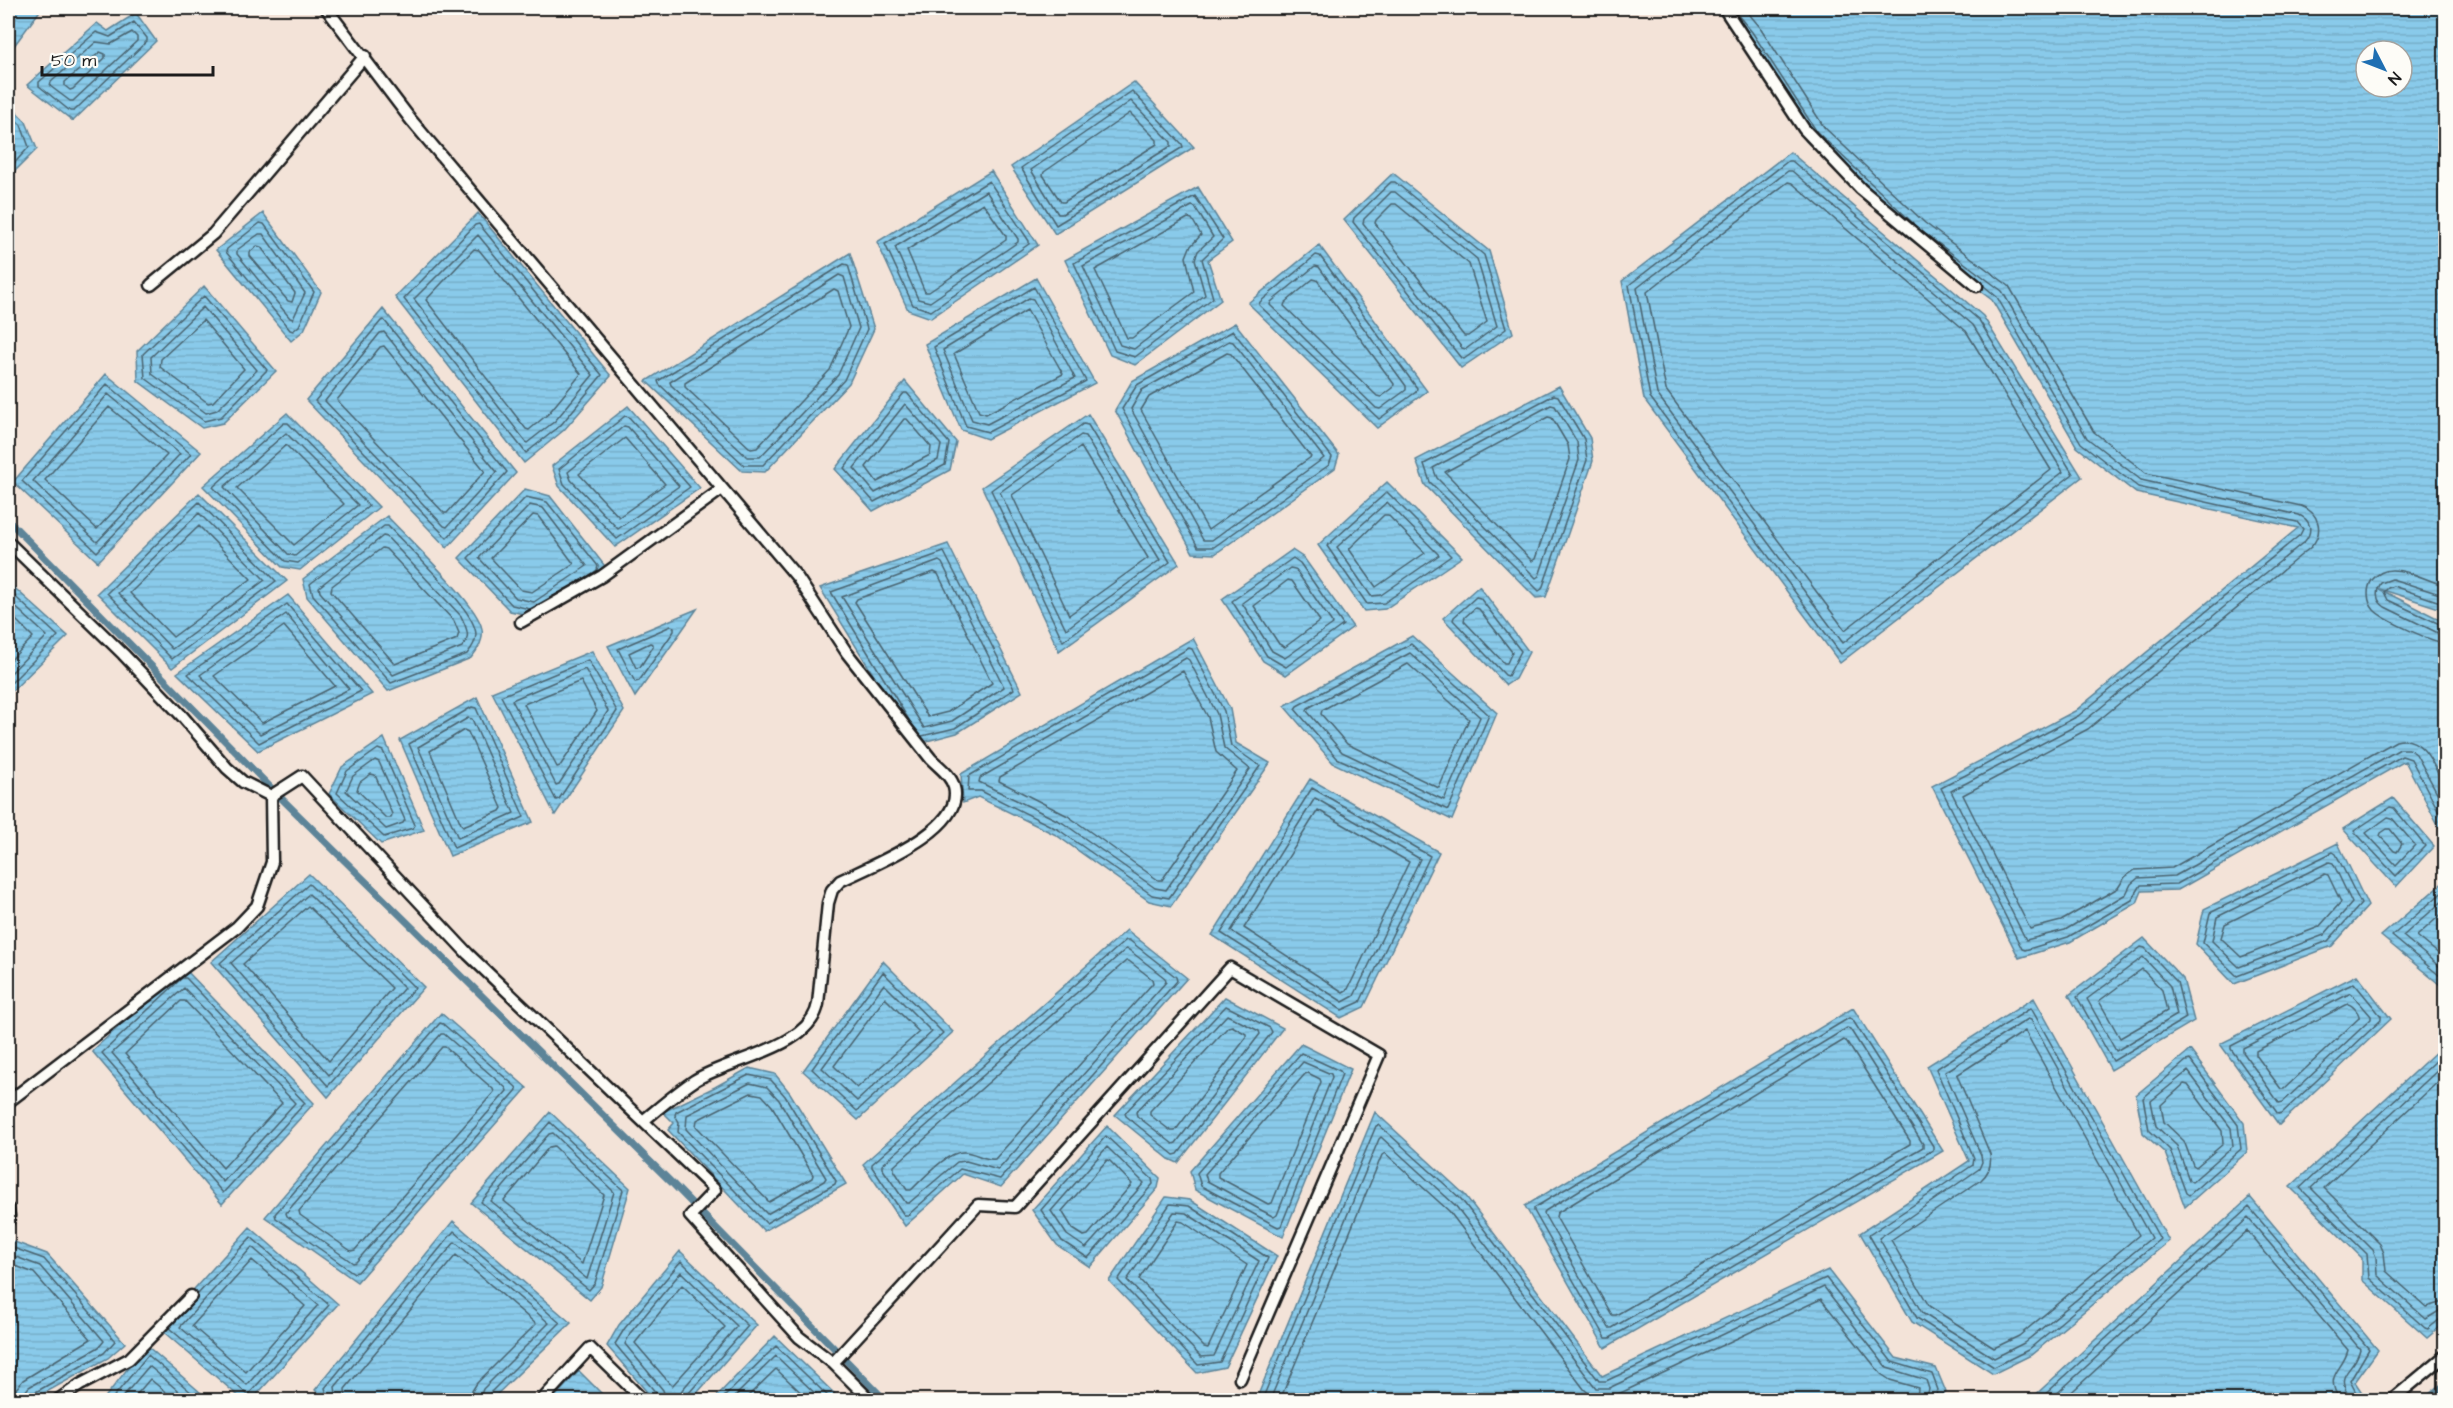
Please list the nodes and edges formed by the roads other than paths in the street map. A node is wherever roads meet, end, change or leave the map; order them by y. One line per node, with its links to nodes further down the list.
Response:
1 (326, 8): 3 (lane)
2 (1724, 8): 5 (lane)
3 (365, 56): 4 (lane); 6 (lane)
4 (151, 285)
5 (1977, 286)
6 (722, 489): 8 (lane); 11 (lane)
7 (8, 542): 9 (lane)
8 (521, 622)
9 (271, 796): 10 (lane); 11 (lane)
10 (8, 1102)
11 (643, 1121): 16 (lane)
12 (8, 1209): 13 (lane)
13 (8, 1221)
14 (191, 1296): 18 (lane)
15 (2445, 1355): 22 (lane)
16 (833, 1363): 17 (lane); 21 (lane)
17 (1240, 1379)
18 (58, 1401)
19 (542, 1401): 20 (lane)
20 (644, 1401)
21 (870, 1401)
22 (2392, 1401)

